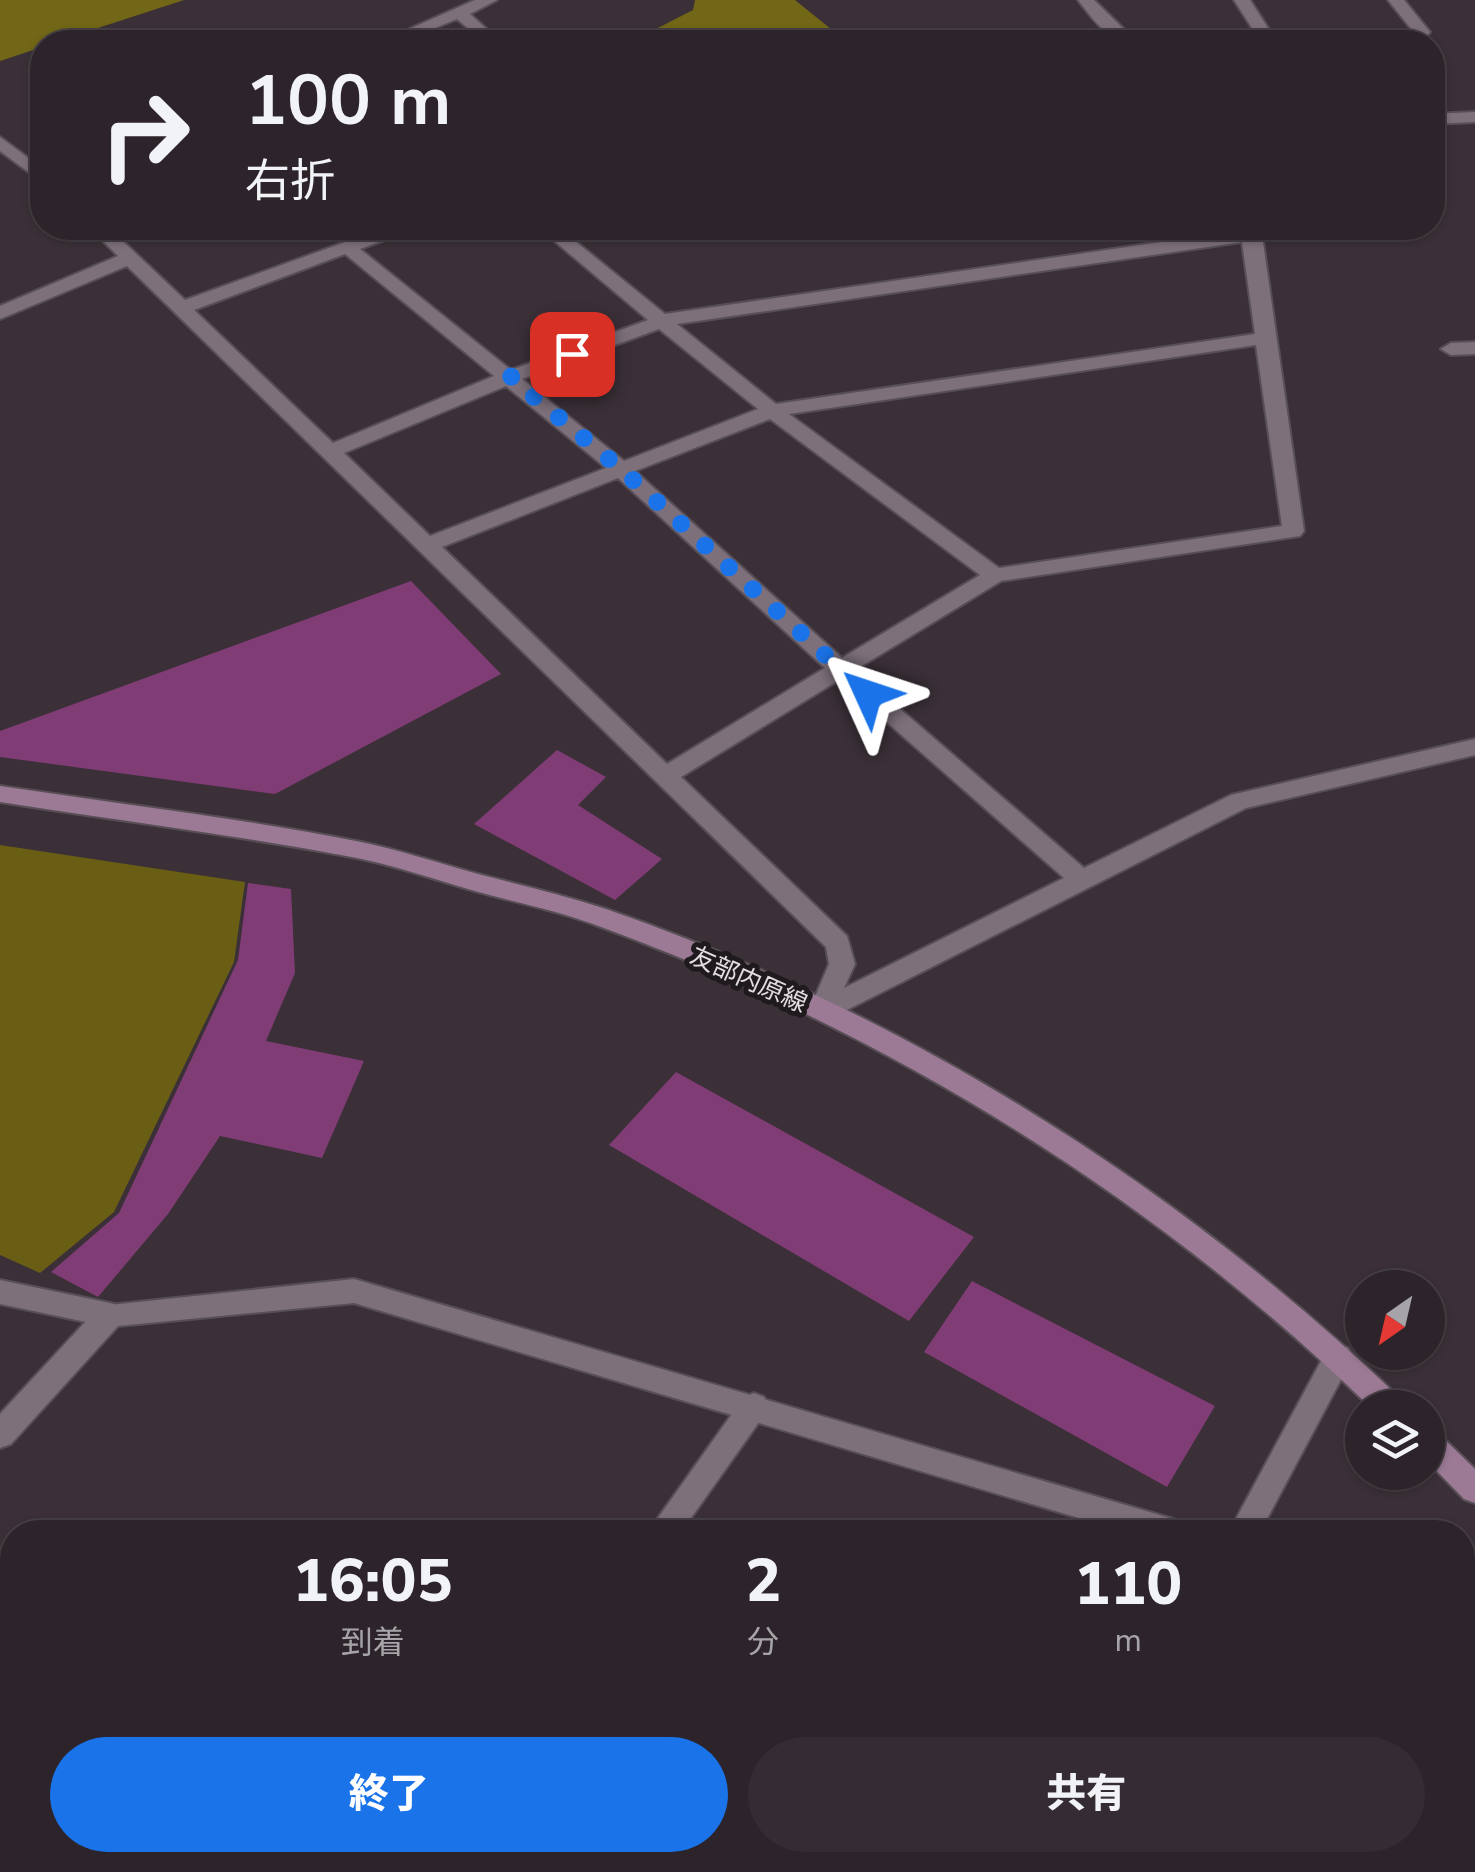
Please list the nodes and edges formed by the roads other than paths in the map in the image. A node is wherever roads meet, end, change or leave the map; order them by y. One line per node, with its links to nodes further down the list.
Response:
1 (490, 0): 5 (street)
2 (1086, 0): 8 (street)
3 (1242, 0): 9 (street)
4 (1396, 0): 10 (street)
5 (459, 13): 6 (street); 7 (street)
6 (417, 30)
7 (479, 30)
8 (1112, 30)
9 (1261, 30)
10 (1420, 30)
11 (1475, 116): 12 (street)
12 (1445, 118)
13 (0, 142): 14 (street)
14 (30, 167)
15 (111, 240): 21 (street)
16 (367, 240): 20 (street)
17 (563, 240): 24 (street)
18 (1192, 240): 24 (street)
19 (1252, 240): 25 (street)
20 (348, 247): 22 (street); 28 (street)
21 (130, 258): 22 (street); 23 (street)
22 (182, 308): 30 (street)
23 (0, 313)
24 (664, 320): 28 (street); 29 (street)
25 (1267, 338): 29 (street); 33 (street)
26 (1475, 348): 27 (street)
27 (1450, 349)
28 (510, 377): 30 (street); 31 (street)
29 (772, 411): 31 (street); 33 (street)
30 (331, 451): 32 (street)
31 (620, 468): 32 (street); 34 (street)
32 (427, 545): 36 (street)
33 (995, 575): 34 (street)
34 (841, 670): 36 (street); 38 (street)
35 (1475, 747): 38 (street)
36 (666, 775): 39 (street)
37 (0, 794): 39 (main road, 友部内原線)
38 (1084, 882): 39 (street)
39 (822, 1012): 42 (main road, 友部内原線)
40 (0, 1292): 41 (street)
41 (110, 1315): 44 (street); 45 (street)
42 (1338, 1357): 43 (main road, 友部内原線); 50 (street)
43 (1372, 1390)
44 (754, 1406): 48 (street); 49 (street)
45 (0, 1435)
46 (1445, 1460): 47 (main road)
47 (1475, 1489)
48 (673, 1520)
49 (1130, 1520)
50 (1250, 1520)

